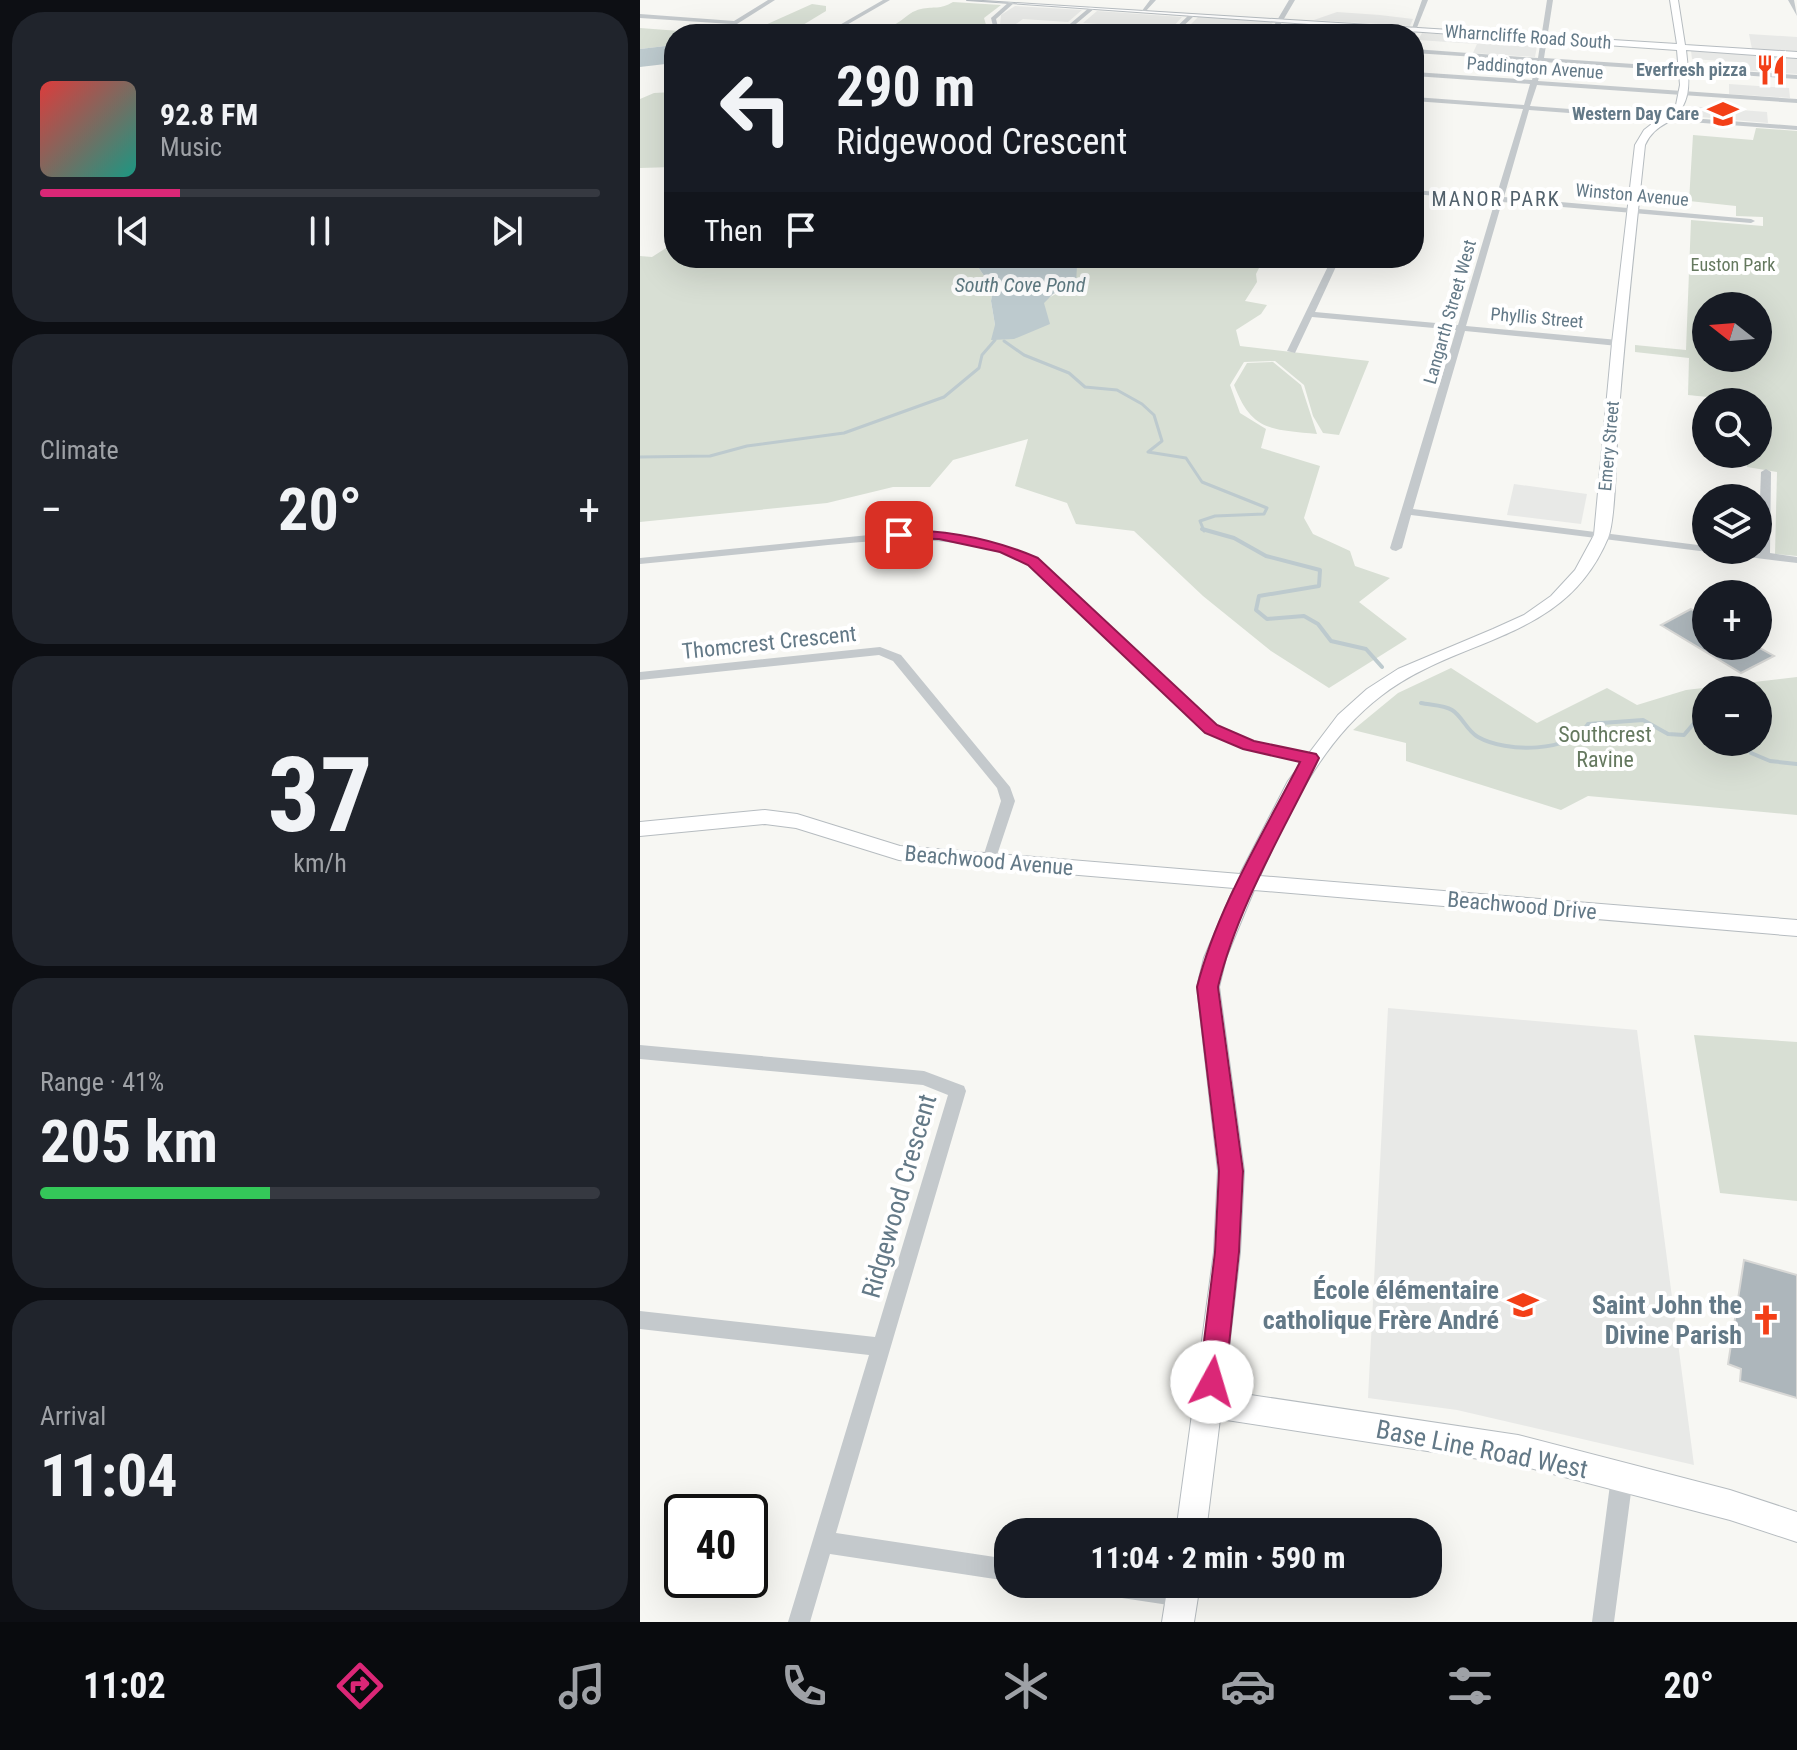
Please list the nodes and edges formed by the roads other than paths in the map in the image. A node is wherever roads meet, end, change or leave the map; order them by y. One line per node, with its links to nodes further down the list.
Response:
1 (772, 0): 17 (street)
2 (887, 0): 18 (street)
3 (971, 0): 10 (street, Wharncliffe Road South)
4 (1153, 0): 12 (street)
5 (1292, 0): 16 (street)
6 (1425, 0): 24 (street)
7 (1550, 0): 26 (street, Langarth Street West)
8 (1674, 0): 27 (street)
9 (1791, 0): 13 (street)
10 (1012, 1): 11 (street, Wharncliffe Road South); 19 (street)
11 (1092, 8): 12 (street, Wharncliffe Road South); 20 (street)
12 (1143, 11): 14 (street, Wharncliffe Road South)
13 (1797, 14)
14 (1192, 15): 16 (street, Wharncliffe Road South); 21 (street)
15 (640, 16): 17 (street)
16 (1281, 21): 22 (street); 23 (street, Wharncliffe Road South)
17 (735, 23)
18 (845, 24)
19 (995, 24)
20 (1073, 24)
21 (1183, 24)
22 (1279, 24)
23 (1317, 24)
24 (1417, 24)
25 (1424, 32): 26 (street, Wharncliffe Road South)
26 (1547, 38): 27 (street, Wharncliffe Road South); 30 (street, Langarth Street West)
27 (1681, 47): 29 (street, Wharncliffe Road South); 31 (street)
28 (1424, 52): 30 (street)
29 (1797, 55)
30 (1541, 59): 31 (street); 34 (street, Langarth Street West)
31 (1682, 69): 33 (street); 35 (street)
32 (1424, 75): 34 (street, Paddington Avenue)
33 (1797, 77)
34 (1534, 83): 35 (street, Paddington Avenue); 38 (street, Langarth Street West)
35 (1683, 93): 37 (street, Paddington Avenue); 39 (street, Emery Street)
36 (1424, 100): 38 (street)
37 (1797, 101)
38 (1526, 108): 39 (street); 42 (street, Langarth Street West)
39 (1665, 118): 40 (street); 43 (street, Emery Street)
40 (1797, 128)
41 (1424, 193): 42 (street, Winston Avenue)
42 (1499, 200): 43 (street, Winston Avenue); 47 (street, Langarth Street West)
43 (1633, 210): 44 (street, Winston Avenue); 48 (street, Emery Street)
44 (1751, 221)
45 (1331, 268): 46 (street)
46 (1309, 314): 47 (street, Phyllis Street); 49 (street)
47 (1462, 329): 48 (street, Phyllis Street); 52 (street, Langarth Street West)
48 (1618, 343): 53 (street, Emery Street)
49 (1292, 351)
50 (1766, 472): 51 (street)
51 (1766, 484)
52 (1407, 511): 53 (street); 55 (street, Langarth Street West)
53 (1602, 535): 54 (street); 60 (street, Emery Street)
54 (1692, 547)
55 (1396, 548)
56 (1772, 557): 57 (street)
57 (1797, 560)
58 (640, 561): 60 (street)
59 (640, 676): 62 (street, Thomcrest Crescent)
60 (1310, 758): 63 (street, Emery Street)
61 (640, 829): 62 (street, Beachwood Avenue)
62 (989, 860): 63 (street, Beachwood Avenue)
63 (1248, 883): 64 (street, Beachwood Drive); 68 (street, Emery Street)
64 (1797, 928)
65 (640, 1052): 67 (street, Ridgewood Crescent)
66 (640, 1320): 67 (street)
67 (881, 1347): 72 (street, Ridgewood Crescent)
68 (1210, 1403): 69 (street, Base Line Road West); 70 (street, Emery Street)
69 (1622, 1477): 71 (street, Base Line Road West); 75 (street)
70 (1193, 1518)
71 (1797, 1527)
72 (823, 1542): 73 (street); 74 (street, Ridgewood Crescent)
73 (994, 1568)
74 (799, 1622)
75 (1603, 1622)

